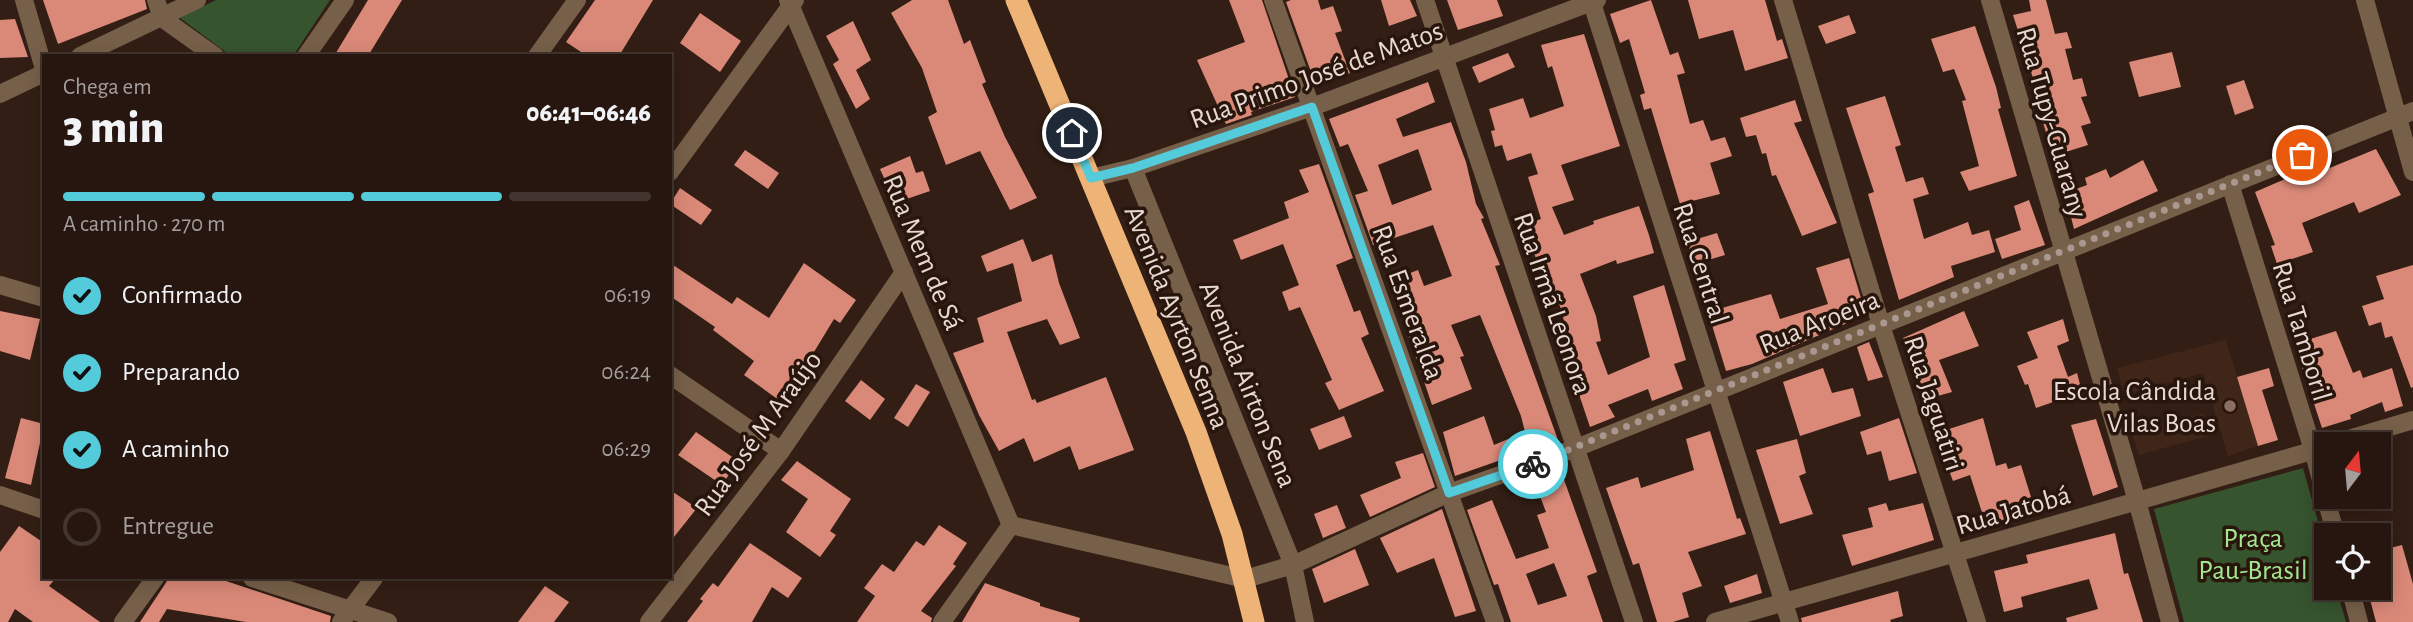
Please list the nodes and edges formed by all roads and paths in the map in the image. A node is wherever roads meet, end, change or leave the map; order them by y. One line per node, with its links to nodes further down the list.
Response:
1 (23, 0): 20 (street)
2 (156, 0): 14 (street)
3 (197, 0): 14 (street)
4 (345, 0): 17 (street)
5 (577, 0): 18 (street)
6 (1016, 0): 30 (highway, Avenida Ayrton Senna)
7 (1273, 0): 25 (street, Rua Esmeralda)
8 (1425, 0): 19 (street, Rua Irmã Leonora)
9 (1783, 0): 36 (street, Rua Jaguatiri)
10 (1990, 0): 32 (street, Rua Tupy-Guarany)
11 (2365, 0): 26 (street)
12 (1593, 1): 19 (street, Rua Primo José de Matos); 38 (street, Rua Central)
13 (791, 2): 28 (street); 33 (street, Rua Mem de Sá)
14 (162, 18): 15 (street); 16 (street)
15 (84, 54)
16 (212, 54)
17 (307, 54)
18 (538, 54)
19 (1443, 56): 25 (street, Rua Primo José de Matos); 42 (street, Rua Irmã Leonora)
20 (42, 64)
21 (42, 72): 23 (street)
22 (0, 77): 23 (street)
23 (18, 85): 24 (street)
24 (0, 94)
25 (1312, 107): 27 (street, Rua Primo José de Matos); 45 (street, Rua Esmeralda)
26 (2406, 114): 29 (street); 31 (street, Rua Aroeira)
27 (1133, 168): 30 (street, Rua Primo José de Matos); 51 (street, Avenida Airton Sena)
28 (672, 169)
29 (2413, 172)
30 (1091, 178): 55 (highway, Avenida Ayrton Senna)
31 (2230, 184): 32 (street, Rua Aroeira); 41 (street, Rua Tamboril)
32 (2064, 250): 36 (street, Rua Aroeira); 46 (street, Rua Tupy-Guarany)
33 (904, 272): 44 (street, Rua José M Araújo); 49 (street, Rua Mem de Sá)
34 (0, 285): 35 (street)
35 (42, 297)
36 (1881, 325): 38 (street, Rua Aroeira); 50 (street, Rua Jaguatiri)
37 (672, 376): 44 (street)
38 (1715, 392): 42 (street, Rua Aroeira); 57 (street, Rua Central)
39 (2413, 420): 40 (street)
40 (2372, 432)
41 (2314, 434)
42 (1576, 448): 45 (street, Rua Aroeira); 66 (street, Rua Irmã Leonora)
43 (2314, 450): 46 (street, Rua Jatobá)
44 (781, 451): 61 (street, Rua José M Araújo)
45 (1449, 493): 51 (street, Rua Aroeira); 65 (street, Rua Esmeralda)
46 (2137, 501): 50 (street, Rua Jatobá); 70 (street, Rua Tupy-Guarany)
47 (3, 502): 48 (street)
48 (42, 510)
49 (1011, 525): 55 (street); 62 (street)
50 (1956, 553): 57 (street, Rua Jatobá); 69 (street, Rua Jaguatiri)
51 (1293, 565): 55 (street, Rua Aroeira); 64 (street, Avenida Airton Sena)
52 (154, 579): 59 (street)
53 (254, 579): 58 (street)
54 (373, 579): 58 (street)
55 (1245, 579): 63 (highway, Avenida Ayrton Senna)
56 (2353, 600): 71 (street)
57 (1784, 601): 67 (street, Rua Jatobá); 68 (street, Rua Central)
58 (346, 616): 60 (street)
59 (123, 622)
60 (388, 622)
61 (649, 622)
62 (942, 622)
63 (1254, 622)
64 (1305, 622)
65 (1494, 622)
66 (1634, 622)
67 (1716, 622)
68 (1790, 622)
69 (1977, 622)
70 (2170, 622)
71 (2359, 622)

